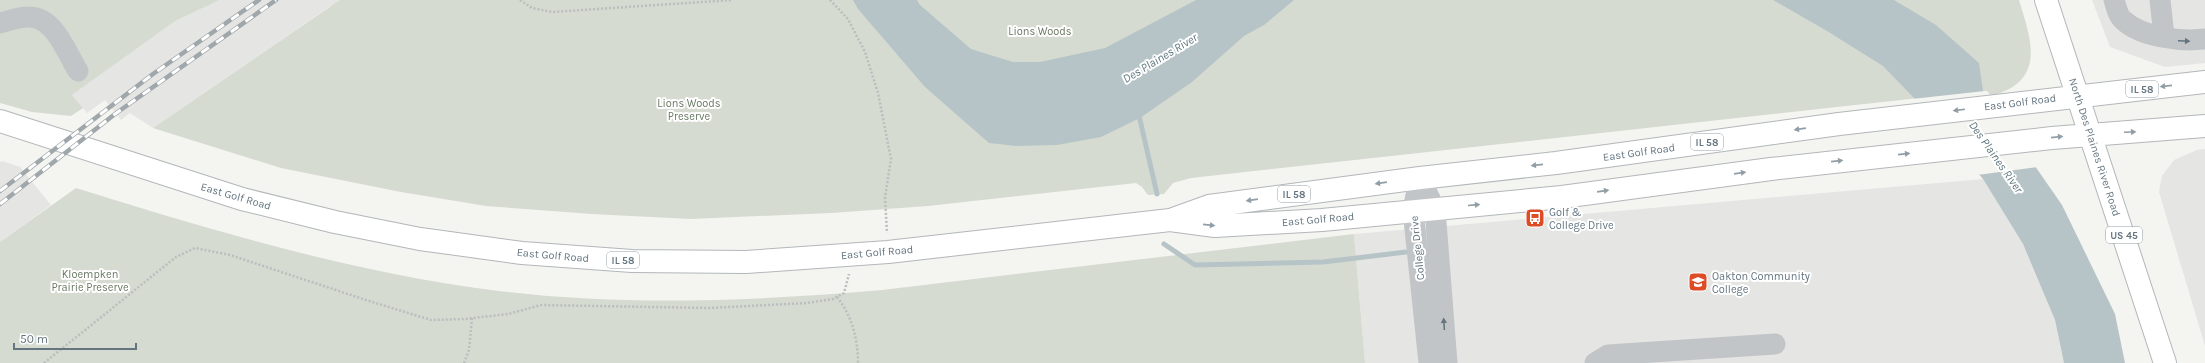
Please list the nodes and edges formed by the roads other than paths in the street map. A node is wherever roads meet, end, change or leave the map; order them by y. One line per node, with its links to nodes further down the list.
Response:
1 (2046, 0): 9 (main road, North Des Plaines River Road / US 45)
2 (2114, 0): 5 (street)
3 (2160, 0): 5 (street)
4 (0, 23): 7 (street)
5 (2164, 36): 6 (street, one-way to 6)
6 (2205, 40)
7 (78, 71)
8 (2205, 82): 9 (main road, East Golf Road / IL 58, one-way to 9)
9 (2078, 96): 12 (main road, North Des Plaines River Road / US 45); 13 (main road, East Golf Road / IL 58, one-way to 13)
10 (0, 121): 16 (main road, East Golf Road / IL 58)
11 (2205, 126): 12 (main road, East Golf Road / IL 58, one-way to 11)
12 (2091, 134): 14 (main road, East Golf Road / IL 58, one-way to 12); 21 (main road, North Des Plaines River Road / US 45)
13 (1420, 178): 14 (street, College Drive); 15 (street, College Drive); 16 (main road, East Golf Road / IL 58, one-way to 16)
14 (1435, 209): 15 (main road, East Golf Road / IL 58); 19 (street, College Drive, one-way to 14)
15 (1412, 210): 16 (main road, East Golf Road / IL 58, one-way to 15); 18 (street, College Drive)
16 (1170, 220)
17 (1775, 344): 20 (street)
18 (1429, 363)
19 (1447, 363)
20 (1595, 363)
21 (2165, 363)

